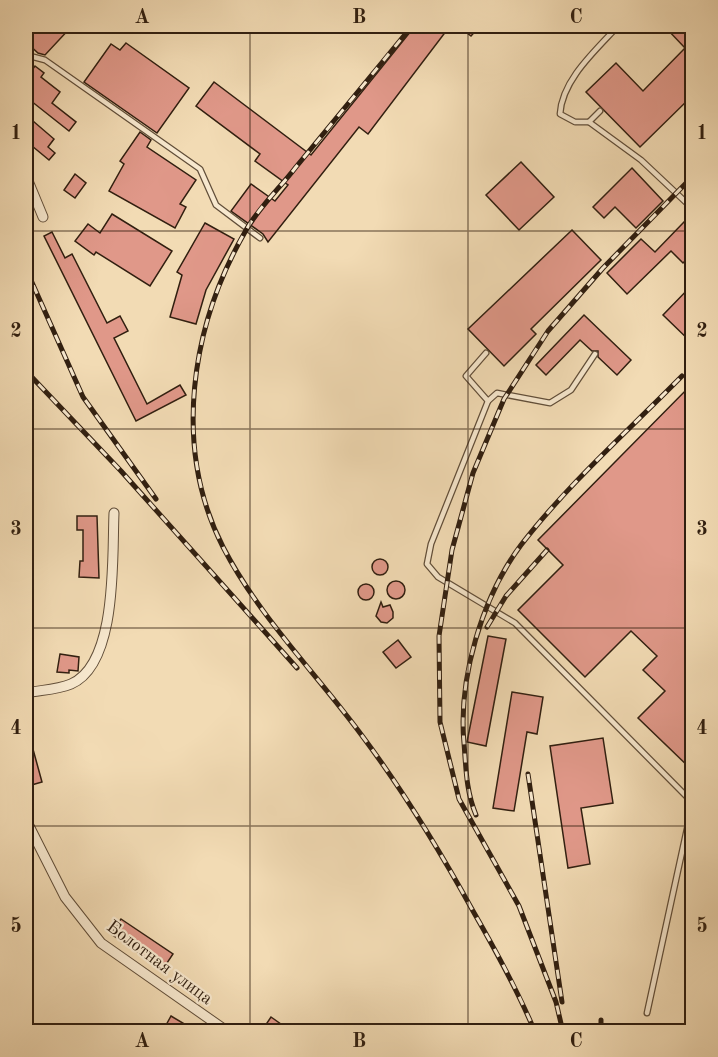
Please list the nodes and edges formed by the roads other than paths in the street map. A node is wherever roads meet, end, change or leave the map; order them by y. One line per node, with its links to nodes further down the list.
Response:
1 (618, 26): 4 (lane)
2 (26, 55): 8 (lane)
3 (600, 111): 4 (lane)
4 (589, 122): 6 (lane)
5 (26, 176): 7 (street)
6 (693, 208)
7 (43, 218)
8 (260, 238)
9 (486, 353): 11 (lane)
10 (596, 354): 11 (lane)
11 (488, 401): 14 (lane)
12 (114, 513): 13 (street)
13 (26, 693)
14 (693, 804): 16 (lane)
15 (26, 819): 17 (street, Болотная улица)
16 (647, 1013)
17 (228, 1032)

